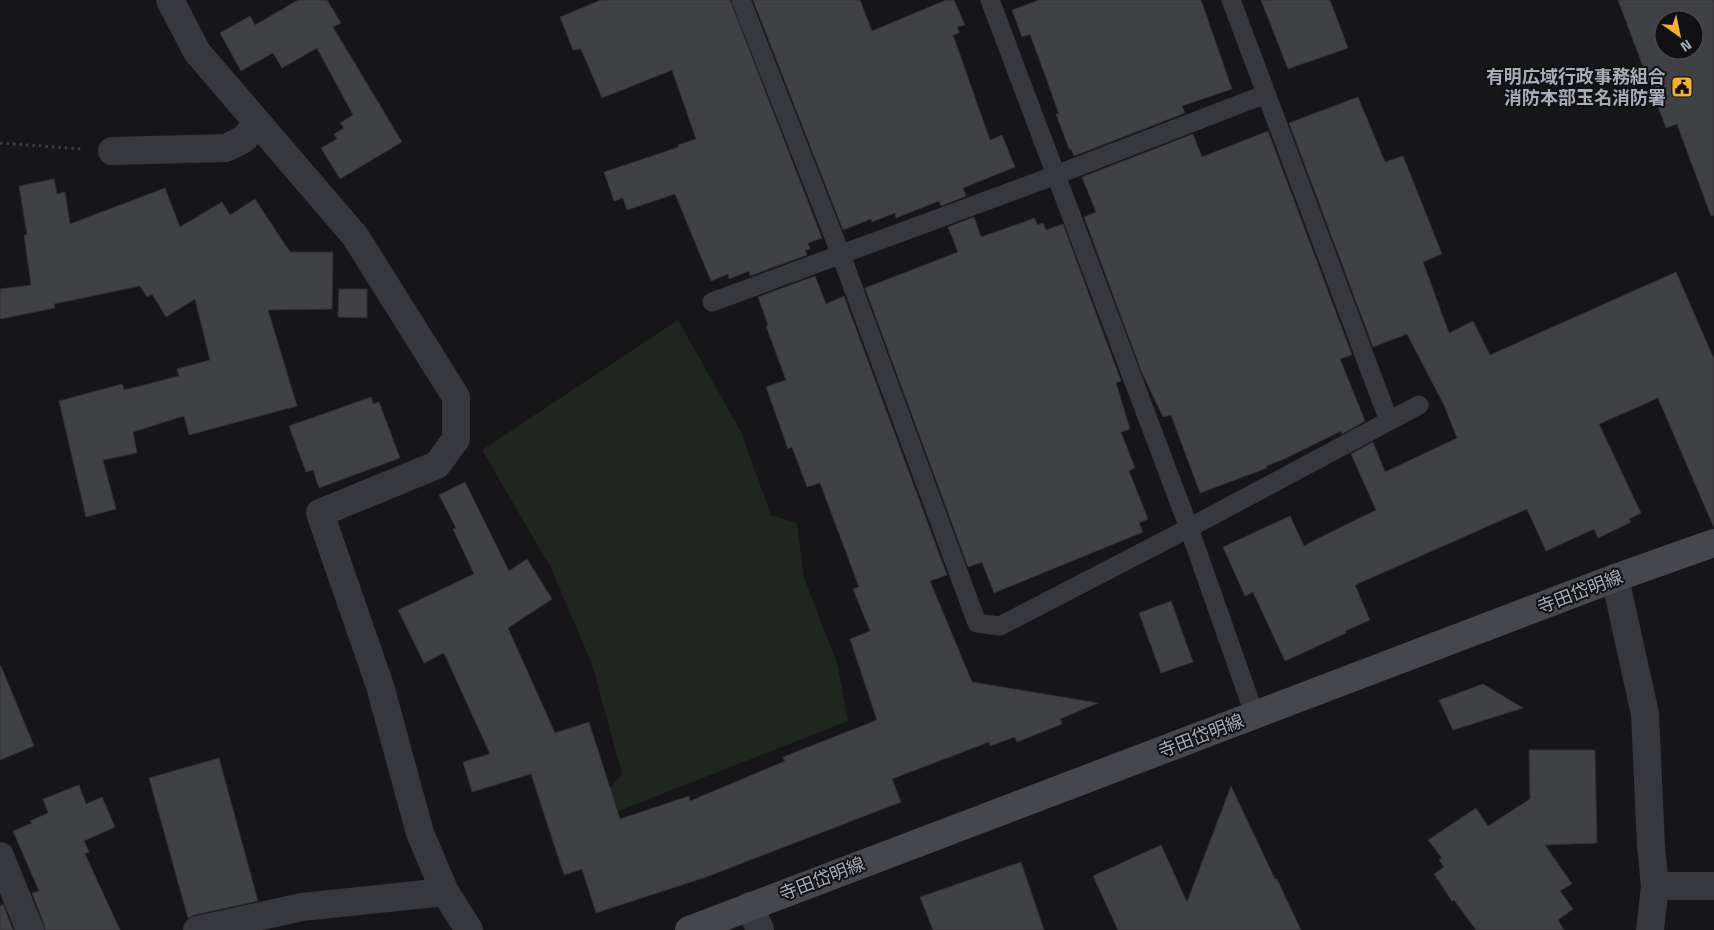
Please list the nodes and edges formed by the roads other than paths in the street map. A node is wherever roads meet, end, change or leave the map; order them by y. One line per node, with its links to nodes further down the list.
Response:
1 (170, 0): 6 (street)
2 (741, 0): 9 (lane)
3 (990, 0): 8 (lane)
4 (1231, 0): 5 (lane)
5 (1266, 94): 8 (lane); 12 (lane)
6 (257, 123): 7 (street); 20 (street)
7 (112, 151)
8 (1056, 175): 9 (lane); 13 (lane)
9 (841, 255): 10 (lane); 13 (lane)
10 (712, 302)
11 (1419, 405): 12 (lane)
12 (1389, 421): 13 (lane)
13 (1188, 528): 16 (lane)
14 (1714, 543): 15 (main road, 寺田岱明線)
15 (1615, 578): 16 (main road, 寺田岱明線); 18 (street)
16 (1255, 716): 21 (main road, 寺田岱明線)
17 (0, 856): 22 (street)
18 (1655, 886): 19 (street); 26 (street)
19 (1714, 886)
20 (445, 892): 23 (street); 24 (street)
21 (755, 918): 25 (main road, 寺田岱明線)
22 (30, 930)
23 (197, 930)
24 (468, 930)
25 (689, 930)
26 (1650, 930)

